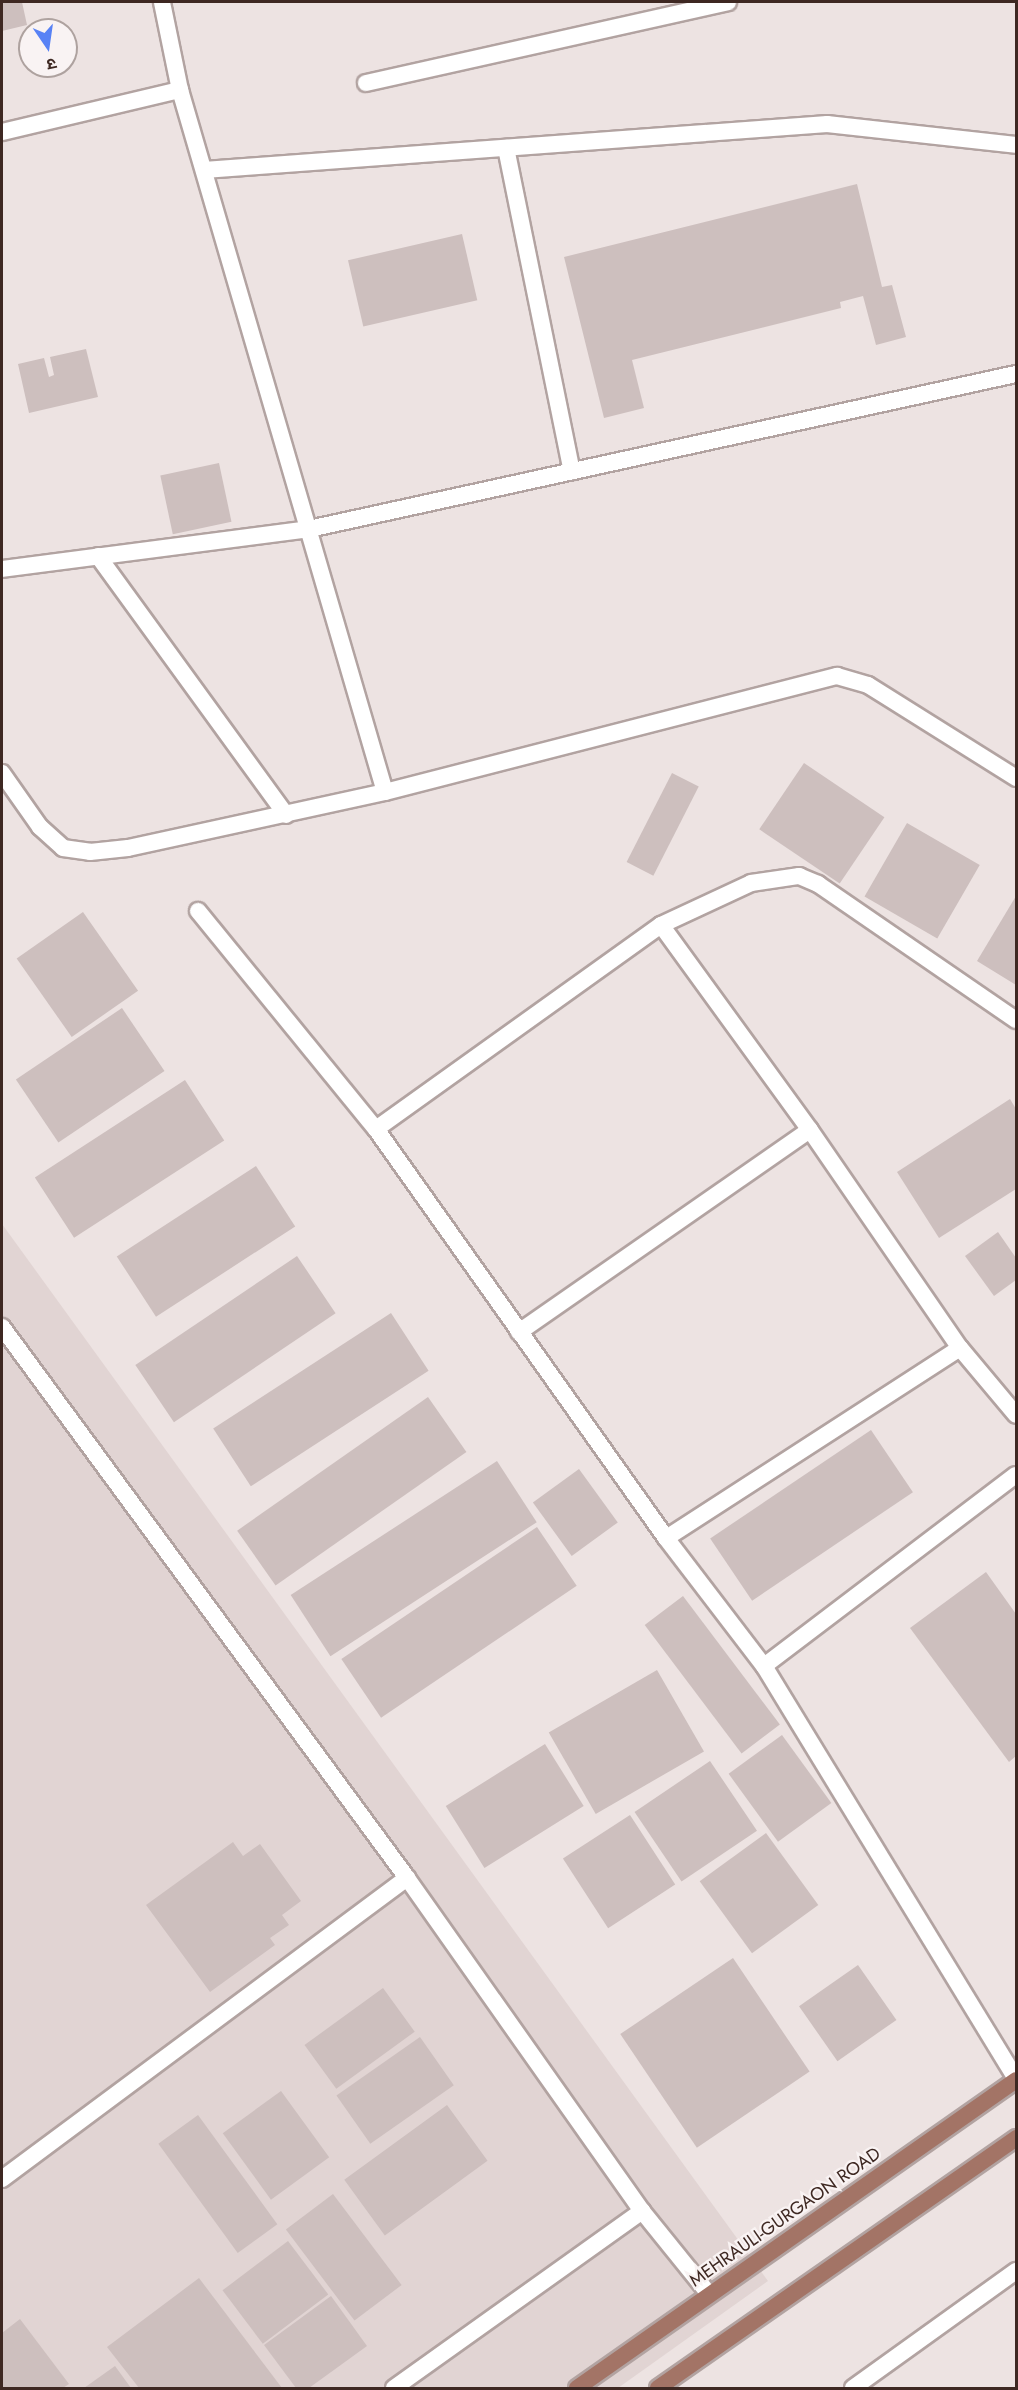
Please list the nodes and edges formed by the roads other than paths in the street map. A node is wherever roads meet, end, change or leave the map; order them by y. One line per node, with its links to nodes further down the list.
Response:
1 (162, 2): 4 (street)
2 (728, 2): 3 (street)
3 (366, 83)
4 (180, 90): 5 (street); 8 (street)
5 (2, 132)
6 (1017, 145): 7 (street)
7 (506, 147): 8 (street); 10 (street)
8 (204, 170): 11 (street)
9 (1017, 374): 10 (street)
10 (572, 471): 11 (street)
11 (309, 529): 12 (street); 16 (street)
12 (98, 556): 13 (street); 17 (street)
13 (2, 568)
14 (2, 773): 17 (street)
15 (1017, 778): 16 (street)
16 (385, 792): 17 (street)
17 (286, 815)
18 (198, 911): 21 (street)
19 (661, 925): 20 (street); 21 (street); 22 (street)
20 (1017, 1020)
21 (376, 1129): 24 (street)
22 (810, 1130): 24 (street); 25 (street)
23 (2, 1327): 30 (street)
24 (519, 1332): 28 (street)
25 (960, 1348): 26 (street); 28 (street)
26 (1017, 1415)
27 (1017, 1475): 29 (street)
28 (666, 1538): 29 (street)
29 (764, 1666): 31 (street)
30 (407, 1878): 33 (street); 34 (street)
31 (1017, 2079): 36 (main road, MEHRAULI-GURGAON ROAD)
32 (1017, 2138): 39 (main road)
33 (2, 2179)
34 (642, 2211): 36 (street); 37 (street)
35 (1017, 2271): 40 (street)
36 (709, 2294): 38 (main road, MEHRAULI-GURGAON ROAD)
37 (394, 2388)
38 (577, 2388)
39 (658, 2388)
40 (853, 2388)

